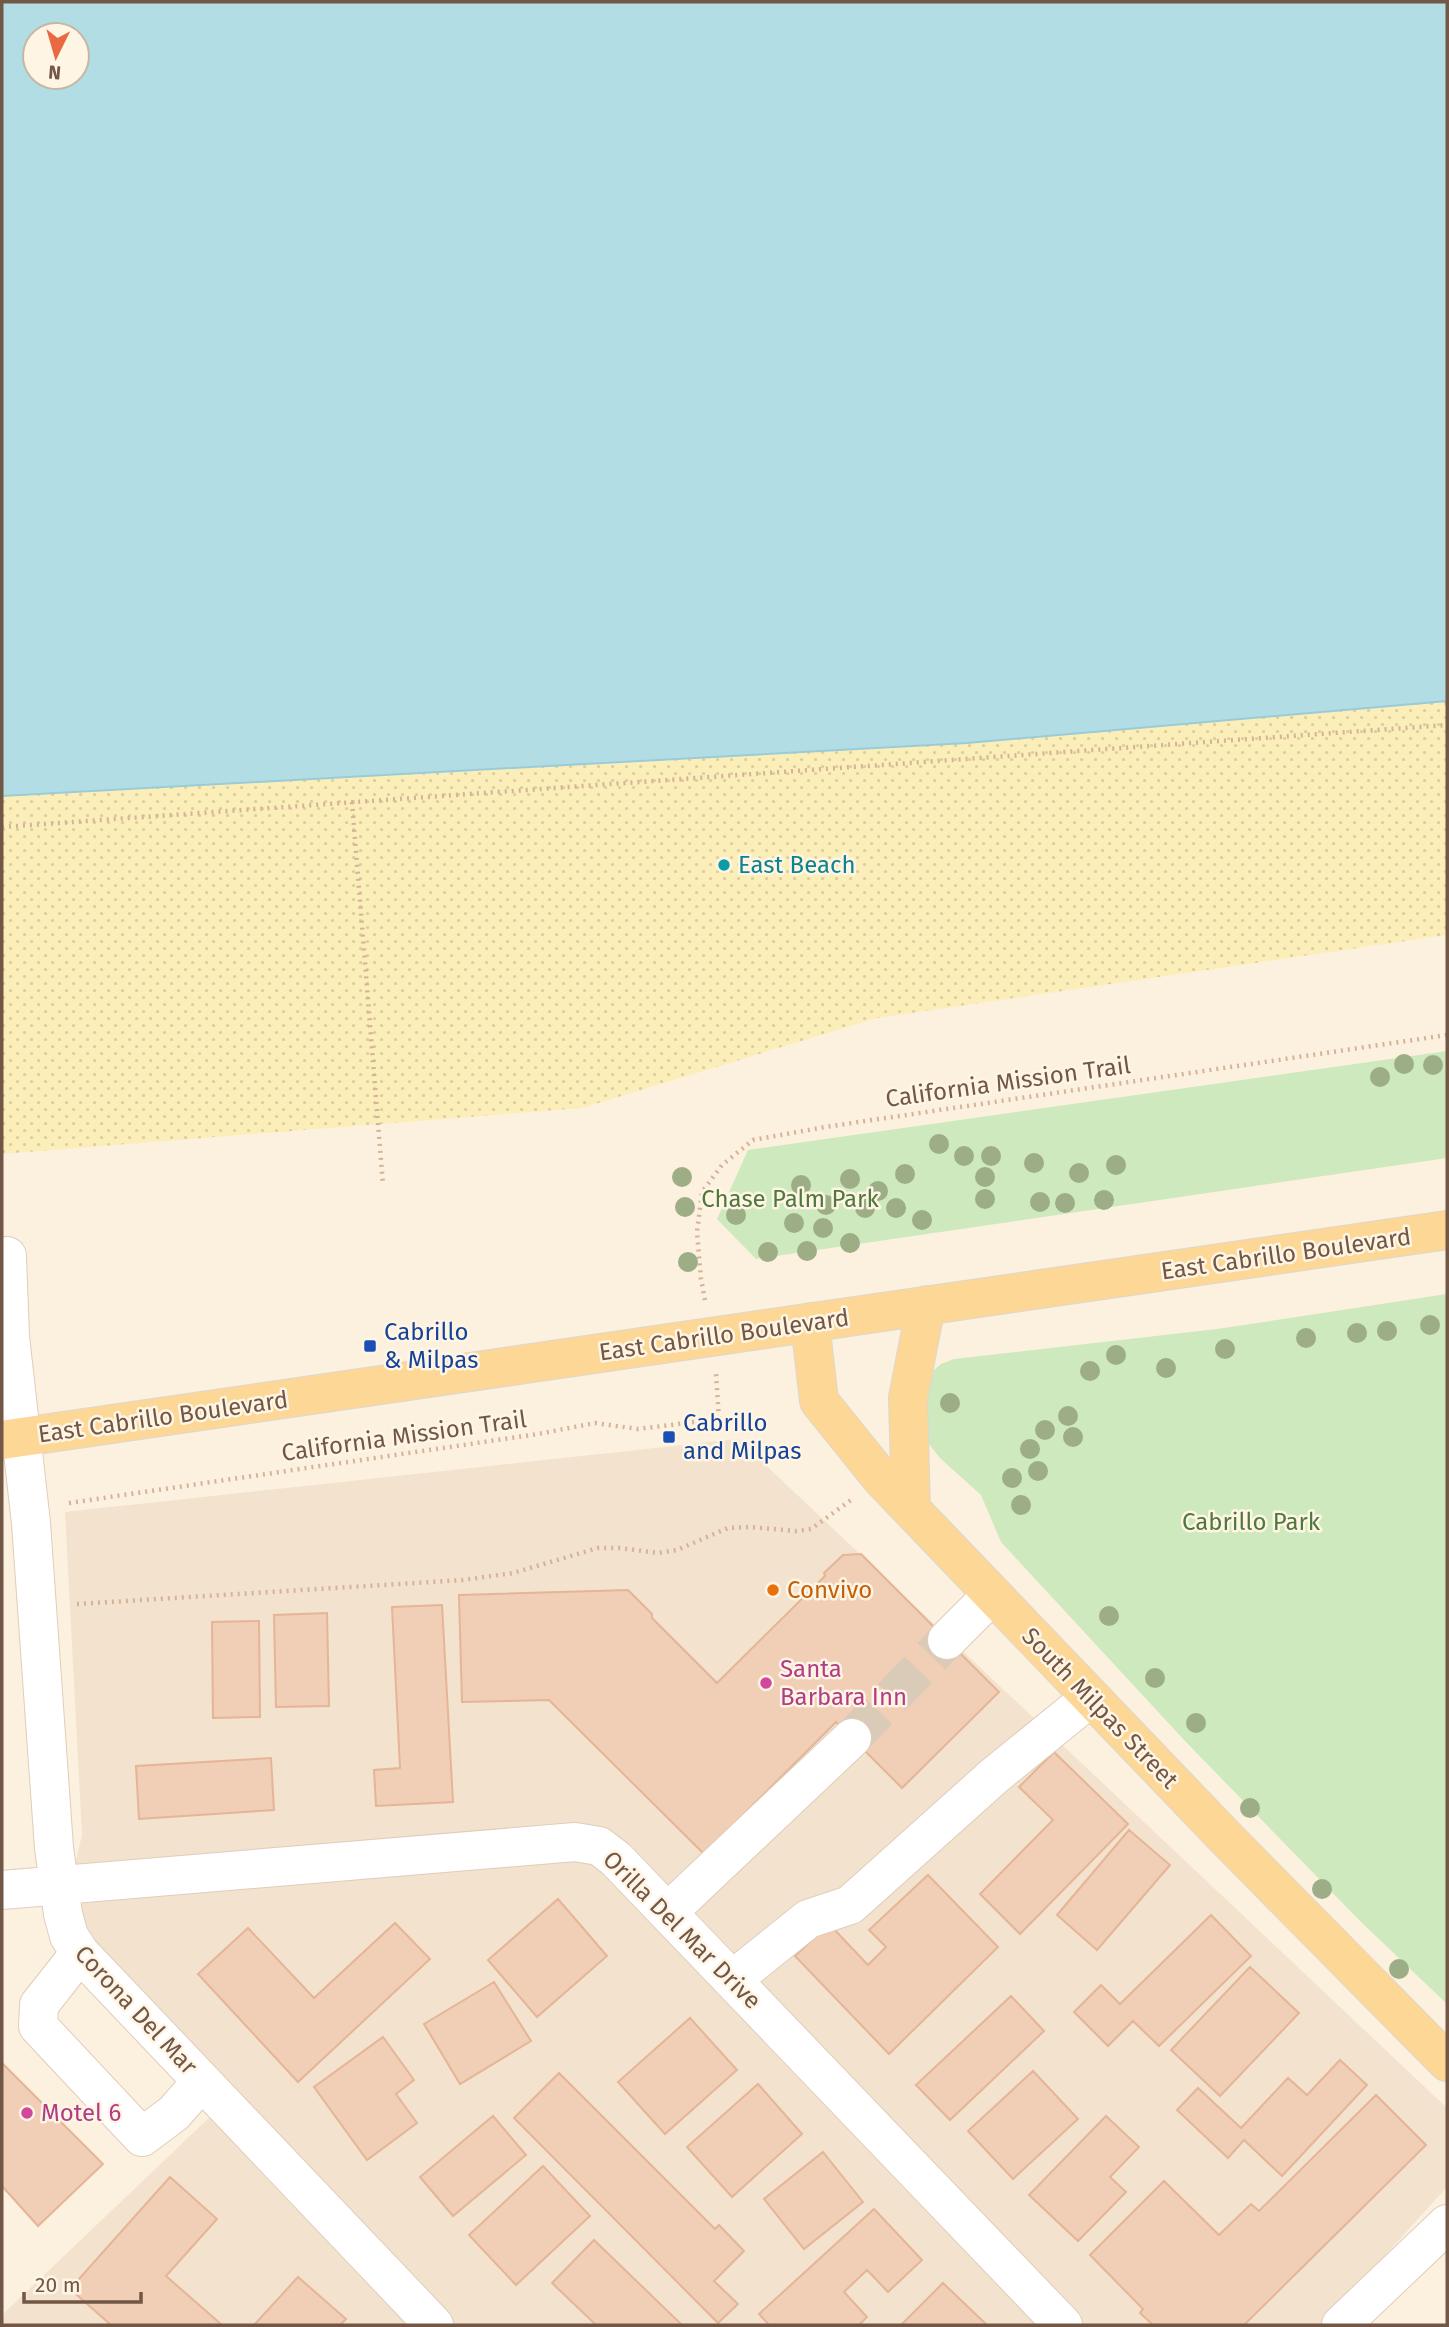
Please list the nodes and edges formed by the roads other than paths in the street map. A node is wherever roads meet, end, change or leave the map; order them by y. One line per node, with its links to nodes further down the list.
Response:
1 (1447, 1230): 3 (main road, East Cabrillo Boulevard)
2 (7, 1256): 5 (street, Corona Del Mar)
3 (926, 1305): 4 (main road, East Cabrillo Boulevard); 6 (main road)
4 (810, 1322): 5 (main road, East Cabrillo Boulevard); 6 (main road, South Milpas Street)
5 (11, 1439): 11 (street, Corona Del Mar)
6 (911, 1509): 7 (main road, South Milpas Street)
7 (992, 1595): 8 (street); 9 (main road, South Milpas Street)
8 (947, 1640)
9 (1090, 1698): 15 (street); 16 (main road, South Milpas Street)
10 (852, 1738): 13 (street)
11 (58, 1885): 12 (street, Orilla Del Mar Drive); 13 (street, Orilla Del Mar Drive); 14 (street, Corona Del Mar)
12 (2, 1890)
13 (668, 1912): 15 (street, Orilla Del Mar Drive)
14 (80, 1953): 17 (street, Corona Del Mar); 17 (street)
15 (732, 1979): 20 (street, Orilla Del Mar Drive)
16 (1447, 2062)
17 (202, 2081): 19 (street, Corona Del Mar)
18 (1447, 2224): 21 (street)
19 (434, 2325)
20 (1063, 2325)
21 (1341, 2325)

